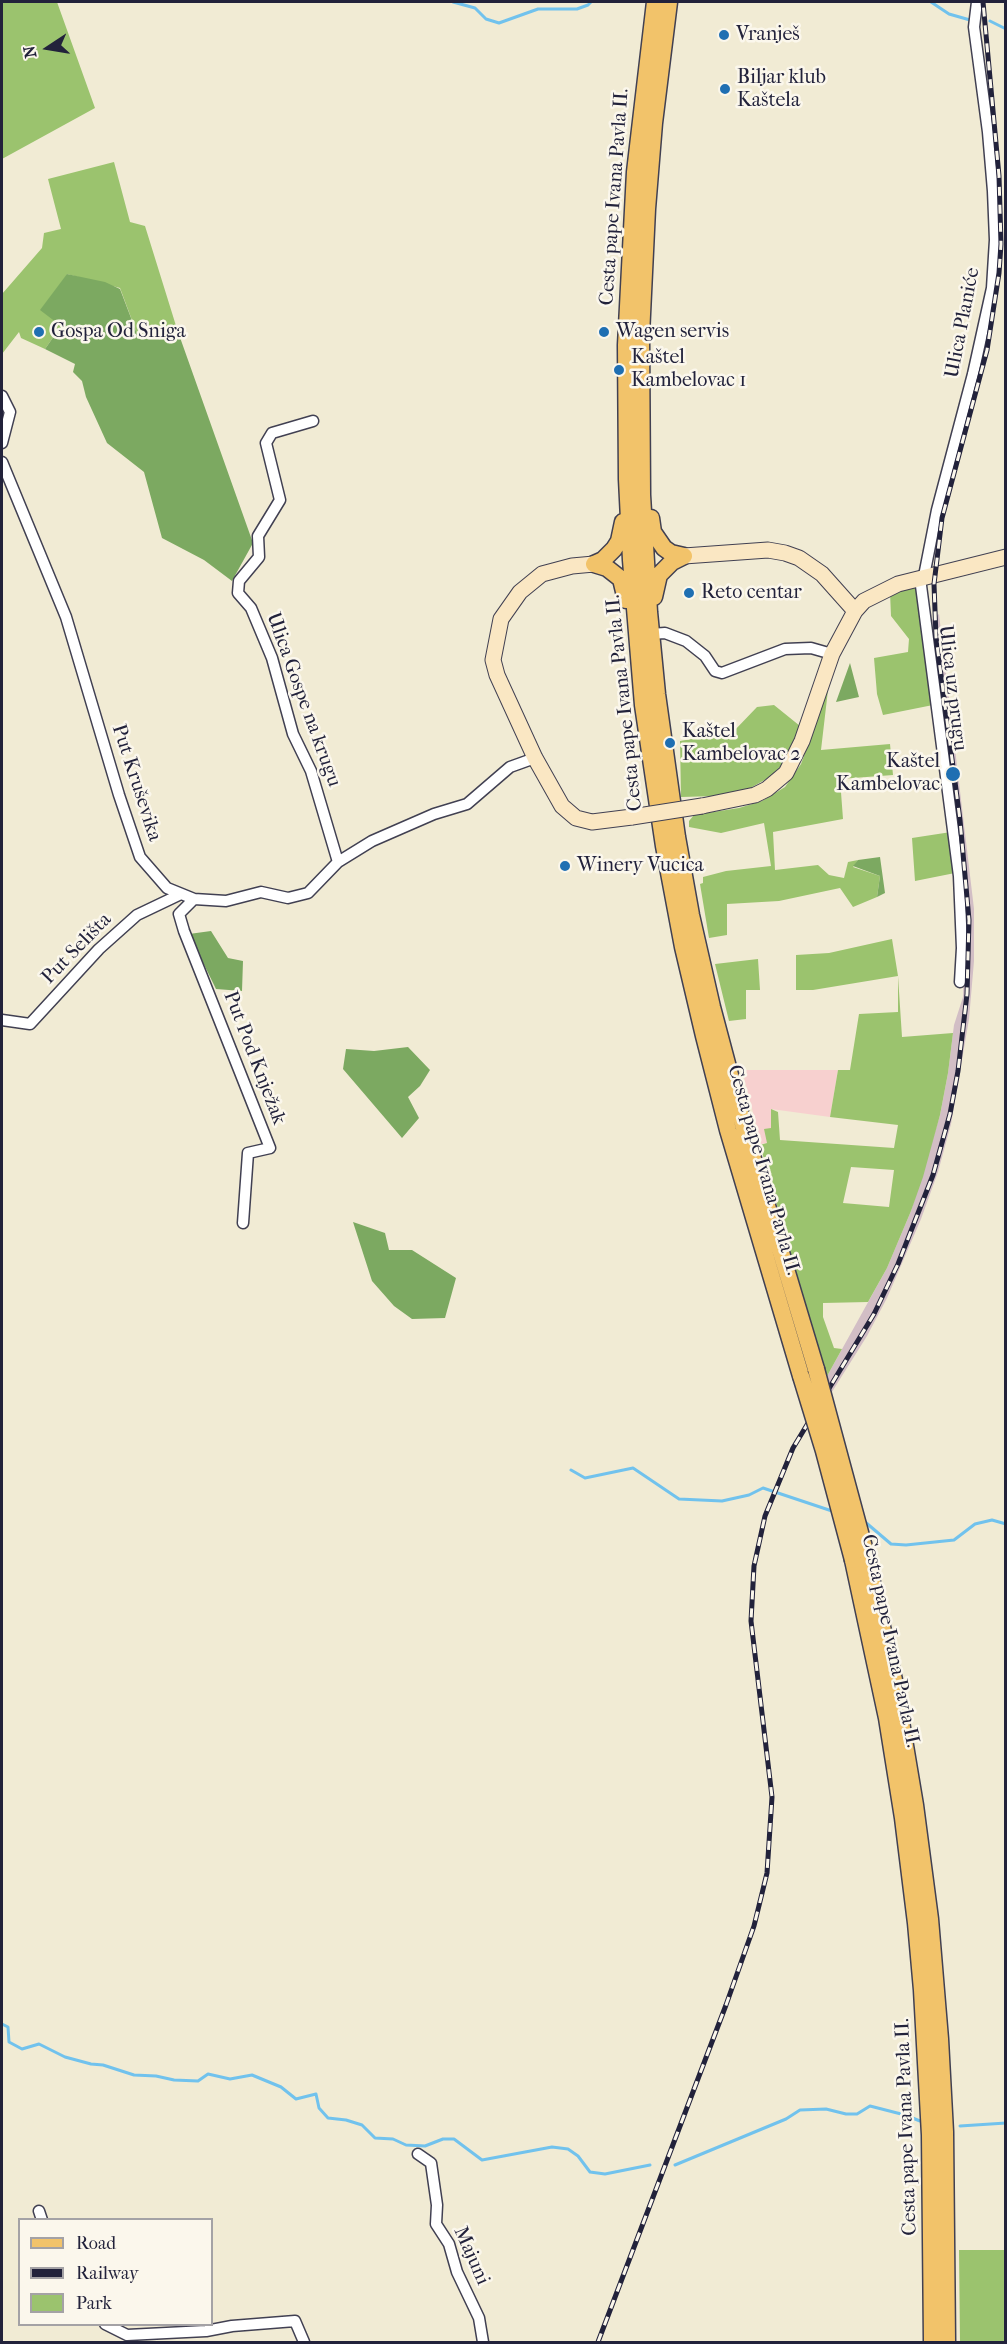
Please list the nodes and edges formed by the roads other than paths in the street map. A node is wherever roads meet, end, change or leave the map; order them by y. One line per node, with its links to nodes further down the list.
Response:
1 (655, 2): 8 (main road, Cesta pape Ivana Pavla II.)
2 (669, 2): 8 (main road, Cesta pape Ivana Pavla II.)
3 (976, 2): 12 (street, Ulica Planiće)
4 (2, 396): 6 (street)
5 (313, 422): 19 (street, Ulica Gospe na krugu)
6 (2, 443)
7 (2, 462): 20 (street, Put Kruševika)
8 (635, 500): 9 (main road); 11 (main road); 14 (main road, Cesta pape Ivana Pavla II.); 15 (main road, Cesta pape Ivana Pavla II.)
9 (684, 556): 13 (street); 14 (main road)
10 (1005, 557): 12 (street)
11 (594, 564): 15 (main road); 18 (street)
12 (922, 577): 13 (street); 22 (street, Ulica uz prugu)
13 (855, 611): 17 (street)
14 (649, 612): 16 (main road, Cesta pape Ivana Pavla II.)
15 (636, 624): 25 (main road, Cesta pape Ivana Pavla II.)
16 (651, 634): 17 (street); 25 (main road, Cesta pape Ivana Pavla II.)
17 (832, 654): 18 (street, bridge)
18 (535, 758): 19 (street, Put Kruševika)
19 (338, 862): 21 (street, Put Kruševika)
20 (181, 894): 21 (street, Put Kruševika); 23 (street, Put Selišta)
21 (194, 899): 24 (street, Put Pod Knježak)
22 (960, 982)
23 (2, 1020)
24 (243, 1223)
25 (808, 1372): 26 (main road, Cesta pape Ivana Pavla II., bridge)
26 (859, 1556): 31 (main road, Cesta pape Ivana Pavla II.); 32 (main road, Cesta pape Ivana Pavla II.)
27 (418, 2154): 30 (street, Majuni)
28 (107, 2326): 29 (street)
29 (303, 2343)
30 (483, 2343)
31 (932, 2343)
32 (947, 2343)

